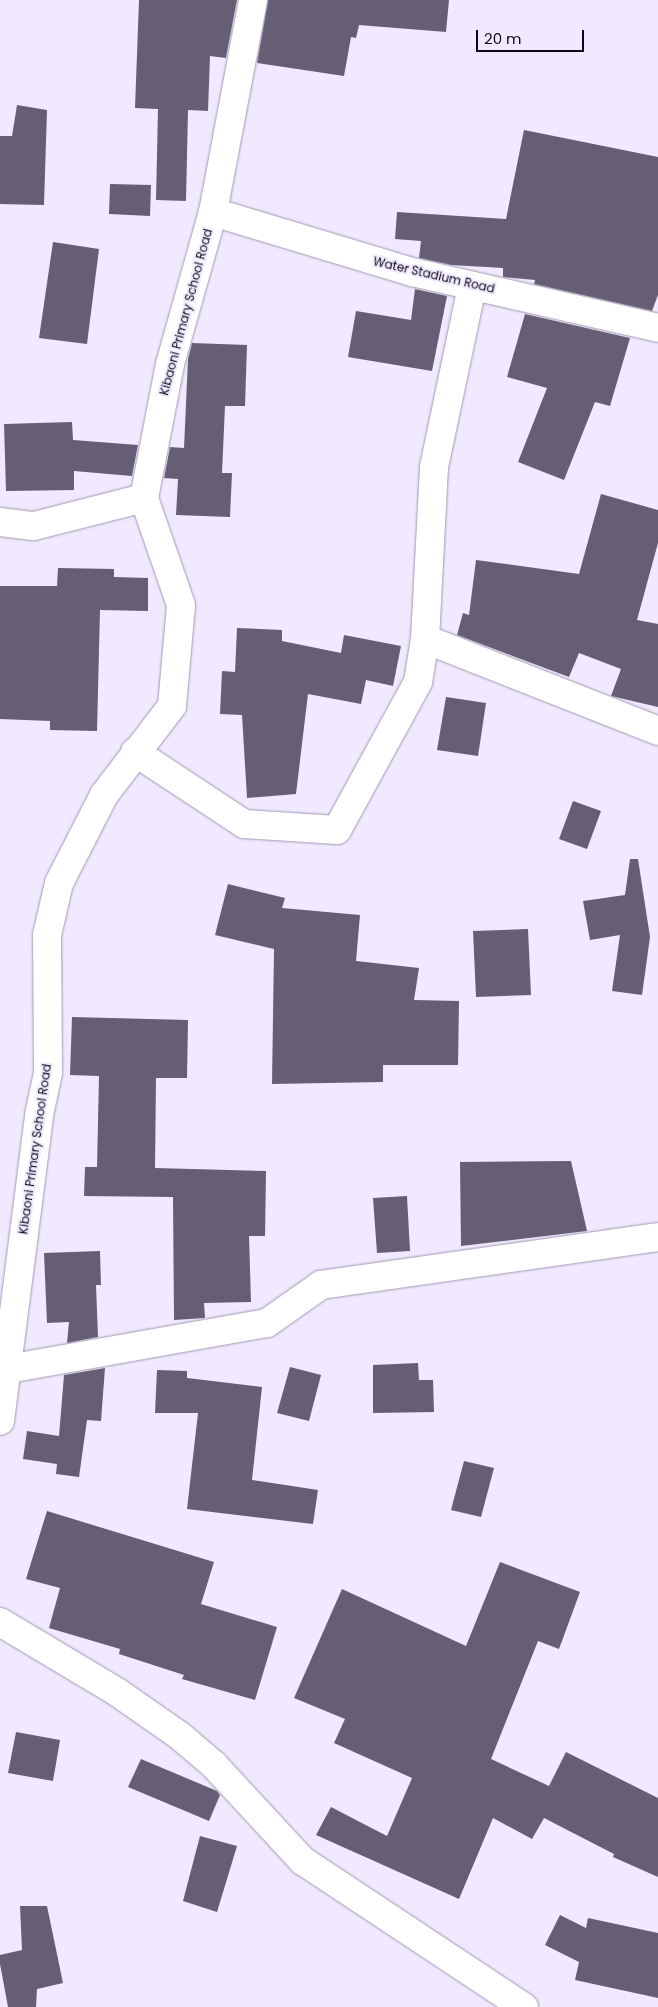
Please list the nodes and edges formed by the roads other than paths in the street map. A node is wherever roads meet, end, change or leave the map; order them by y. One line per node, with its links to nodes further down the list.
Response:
1 (253, 0): 2 (street, Kibaoni Primary School Road)
2 (213, 212): 3 (street, Water Stadium Road); 5 (street, Kibaoni Primary School Road)
3 (472, 286): 4 (street, Water Stadium Road); 7 (street)
4 (658, 328)
5 (144, 498): 6 (street); 9 (street, Kibaoni Primary School Road)
6 (0, 522)
7 (425, 639): 8 (street); 9 (street)
8 (658, 731)
9 (135, 752): 11 (street, Kibaoni Primary School Road)
10 (658, 1237): 11 (street)
11 (8, 1369): 12 (street, Kibaoni Primary School Road)
12 (0, 1421)
13 (0, 1622): 14 (street)
14 (524, 2007)

